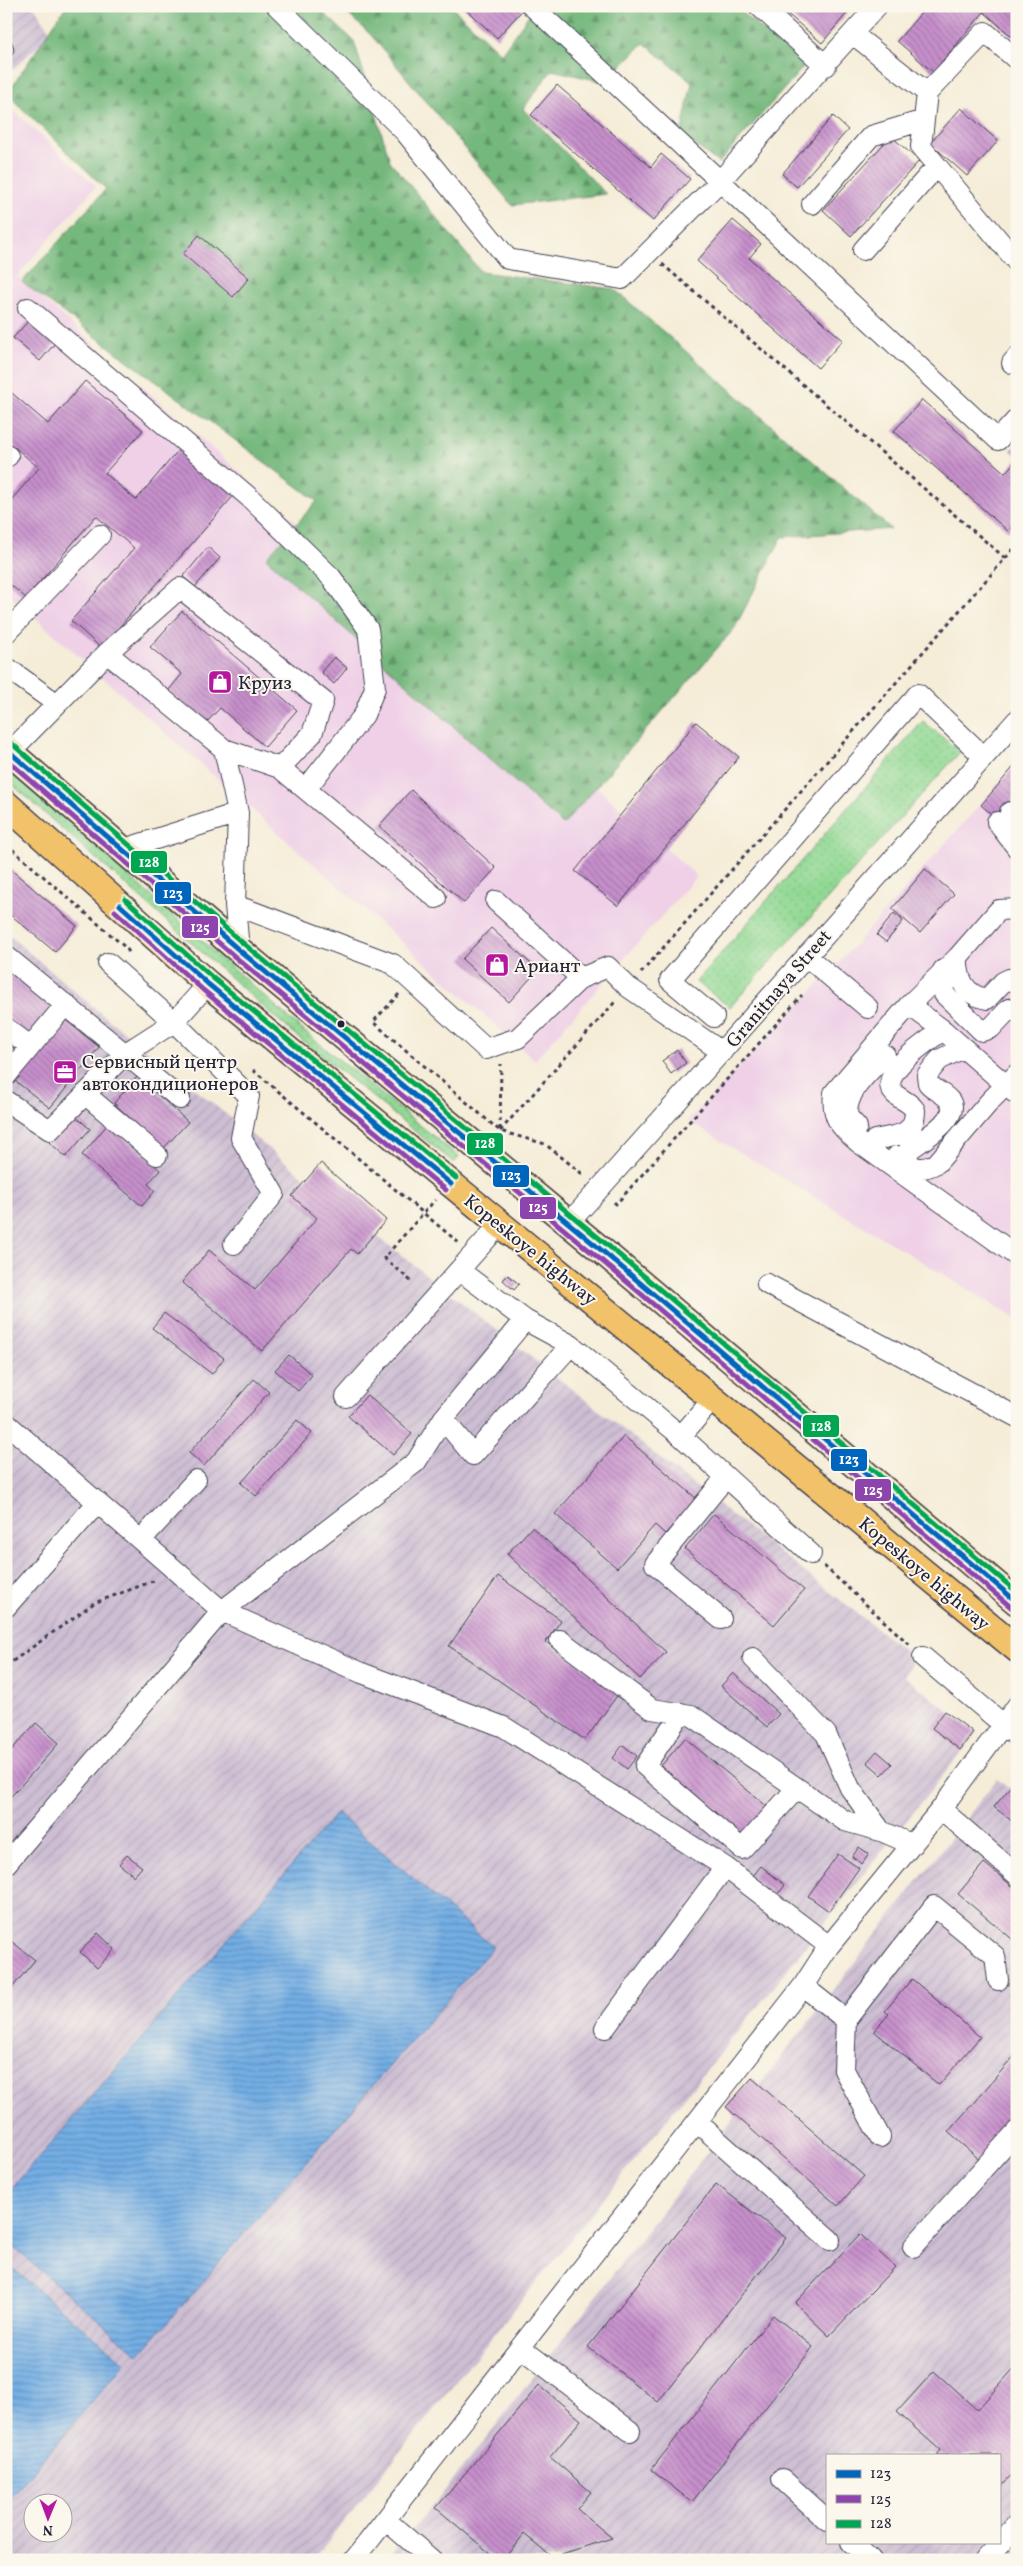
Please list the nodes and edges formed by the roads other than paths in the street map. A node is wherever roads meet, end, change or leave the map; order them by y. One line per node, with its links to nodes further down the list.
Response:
1 (277, 6): 11 (street)
2 (532, 6): 11 (street)
3 (759, 6): 7 (street)
4 (878, 6): 5 (street)
5 (853, 34): 7 (street); 8 (street)
6 (1017, 60): 8 (street)
7 (826, 66): 11 (street)
8 (927, 93): 9 (street)
9 (924, 120): 10 (street); 12 (street)
10 (937, 166): 13 (street); 14 (street)
11 (720, 181): 16 (street)
12 (812, 204)
13 (863, 250)
14 (1017, 262)
15 (28, 308): 27 (street)
16 (1017, 419)
17 (100, 535): 18 (street)
18 (6, 633)
19 (106, 653): 21 (street); 23 (street); 26 (street)
20 (6, 667): 21 (street)
21 (57, 704): 24 (street)
22 (1017, 720): 25 (street, Granitnaya Street)
23 (224, 749): 26 (street); 29 (street)
24 (8, 750): 32 (main road, Kopeskoye highway)
25 (984, 757): 39 (street, Granitnaya Street); 50 (street)
26 (280, 768): 27 (street)
27 (306, 789): 33 (street)
28 (6, 804): 45 (main road, Kopeskoye highway)
29 (238, 814): 32 (street); 35 (street)
30 (1008, 817): 31 (street)
31 (1017, 848)
32 (121, 850): 37 (main road, Kopeskoye highway)
33 (436, 898)
34 (496, 902): 43 (street)
35 (235, 905): 37 (street); 43 (street)
36 (1017, 909): 40 (street)
37 (239, 950): 68 (main road, Kopeskoye highway)
38 (6, 956): 46 (street)
39 (806, 956): 48 (street); 57 (street, Granitnaya Street)
40 (958, 957): 42 (street); 44 (street)
41 (108, 963): 51 (street)
42 (943, 970): 47 (street); 49 (street)
43 (581, 978): 57 (street)
44 (1017, 983)
45 (208, 984): 51 (street); 67 (main road, Kopeskoye highway)
46 (66, 1004): 54 (street); 56 (street)
47 (909, 1005): 53 (street); 71 (street)
48 (868, 1008)
49 (1017, 1012)
50 (714, 1017)
51 (174, 1022): 56 (street); 69 (street)
52 (6, 1028): 54 (street)
53 (943, 1030): 55 (street); 64 (street)
54 (30, 1046): 59 (street)
55 (963, 1048): 60 (street); 66 (street)
56 (126, 1052): 61 (street); 62 (street)
57 (722, 1052): 68 (street, Granitnaya Street)
58 (885, 1055): 64 (street)
59 (6, 1076)
60 (1013, 1084): 66 (street)
61 (86, 1094): 63 (street); 65 (street)
62 (180, 1099)
63 (6, 1101)
64 (874, 1140): 66 (street)
65 (157, 1155)
66 (906, 1163)
67 (500, 1223): 70 (main road, Kopeskoye highway); 72 (street)
68 (568, 1224): 70 (main road, Granitnaya Street); 87 (main road, Kopeskoye highway)
69 (234, 1244)
70 (540, 1256): 77 (main road, Kopeskoye highway)
71 (1017, 1256)
72 (459, 1270): 74 (street); 76 (street)
73 (768, 1284): 78 (street)
74 (525, 1320): 75 (street); 79 (street)
75 (571, 1345): 79 (street); 81 (street)
76 (346, 1397)
77 (714, 1398): 81 (street); 92 (main road, Kopeskoye highway)
78 (1017, 1417)
79 (443, 1419): 89 (street)
80 (6, 1423): 84 (street)
81 (681, 1436): 82 (street)
82 (726, 1477): 86 (street); 90 (street)
83 (196, 1480): 85 (street)
84 (98, 1502): 85 (street); 88 (street)
85 (141, 1540): 89 (street)
86 (811, 1554)
87 (1017, 1602)
88 (6, 1607)
89 (222, 1610): 102 (street); 103 (street)
90 (721, 1619)
91 (560, 1640): 96 (street)
92 (1017, 1648)
93 (923, 1657): 97 (street)
94 (753, 1658): 100 (street)
95 (1017, 1706): 97 (street)
96 (681, 1713): 98 (street); 98 (street)
97 (1009, 1730): 99 (street)
98 (797, 1788): 100 (street)
99 (940, 1809): 101 (street); 104 (street)
100 (881, 1831): 101 (street)
101 (911, 1844): 105 (street)
102 (6, 1864)
103 (725, 1867): 105 (street); 109 (street)
104 (1017, 1875)
105 (830, 1946): 107 (street)
106 (998, 1980): 108 (street)
107 (803, 1986): 108 (street); 110 (street)
108 (846, 2020): 112 (street)
109 (605, 2028)
110 (697, 2122): 113 (street); 115 (street)
111 (1017, 2131): 114 (street)
112 (880, 2137)
113 (830, 2240)
114 (913, 2247)
115 (521, 2348): 116 (street); 119 (street)
116 (630, 2431)
117 (782, 2479): 118 (street)
118 (826, 2519)
119 (387, 2521): 124 (street); 125 (street)
120 (1017, 2524): 121 (street)
121 (1000, 2543)
122 (853, 2544): 126 (street)
123 (999, 2544): 127 (street)
124 (354, 2560)
125 (432, 2560)
126 (870, 2560)
127 (985, 2560)

